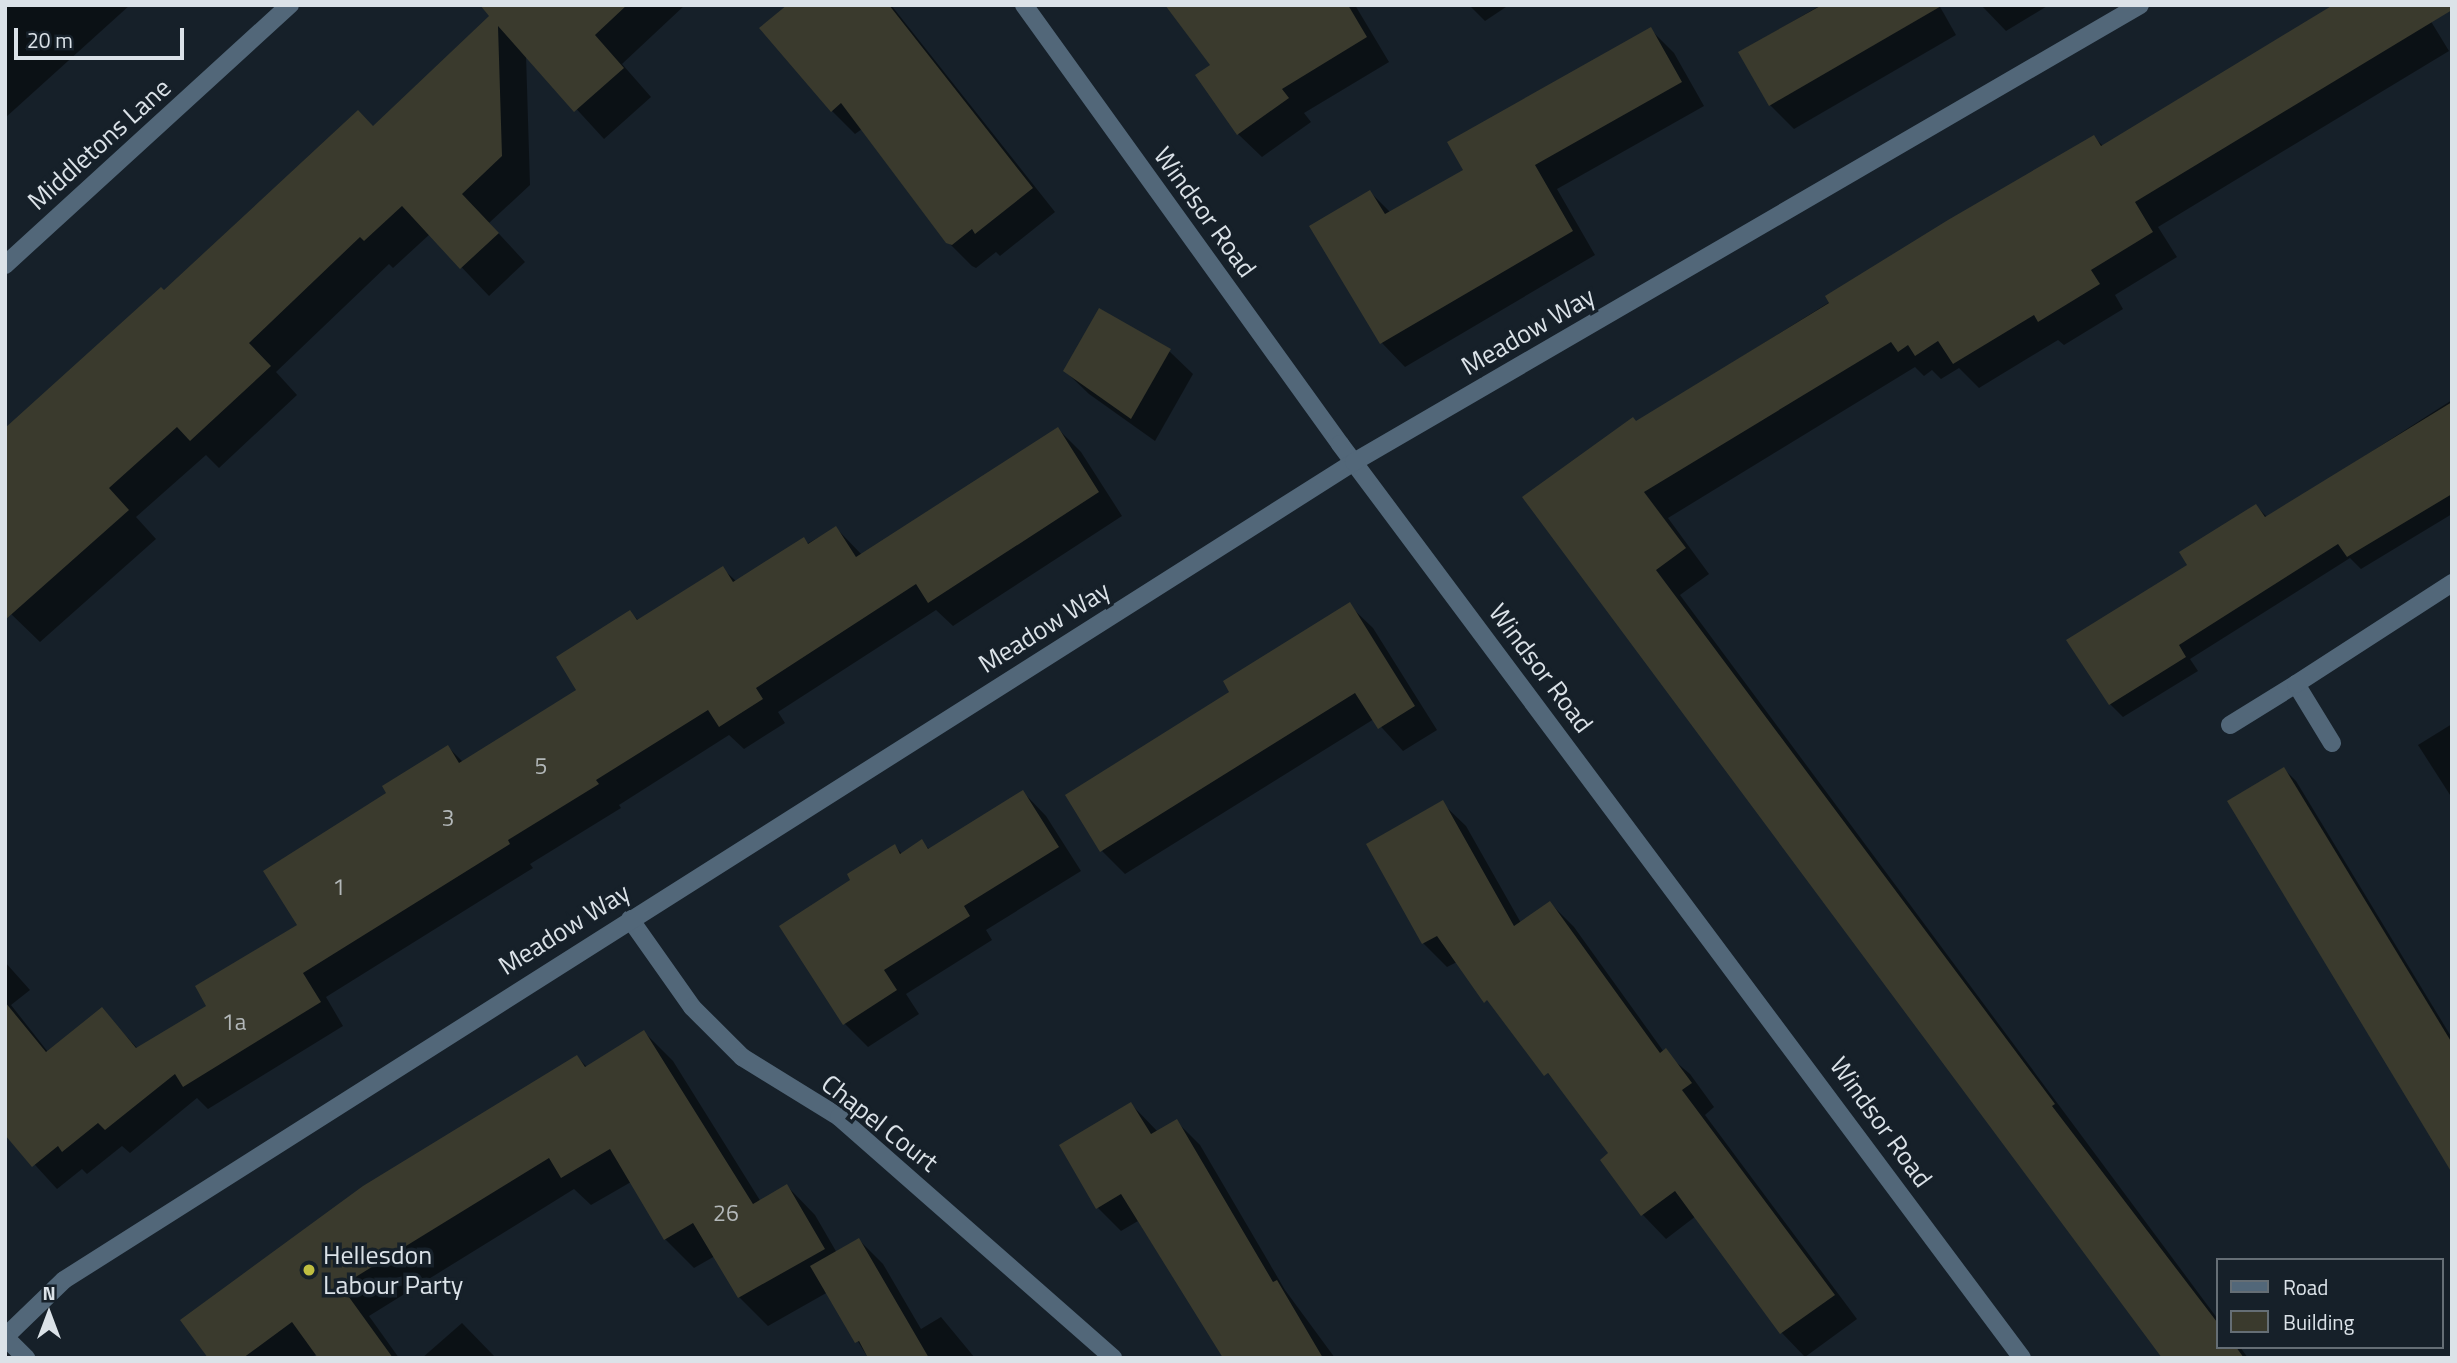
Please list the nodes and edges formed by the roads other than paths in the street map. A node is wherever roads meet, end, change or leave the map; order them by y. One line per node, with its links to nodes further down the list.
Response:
1 (290, 5): 4 (street, Middletons Lane)
2 (1024, 5): 5 (street, Windsor Road)
3 (2140, 5): 5 (street, Meadow Way)
4 (5, 264)
5 (1354, 463): 10 (street, Meadow Way); 14 (street, Windsor Road)
6 (2452, 583): 7 (street)
7 (2296, 684): 8 (street); 9 (street)
8 (2230, 725)
9 (2332, 743)
10 (629, 919): 11 (street, Meadow Way); 13 (street, Chapel Court)
11 (5, 1337): 12 (street)
12 (26, 1358)
13 (1113, 1358)
14 (2022, 1358)

